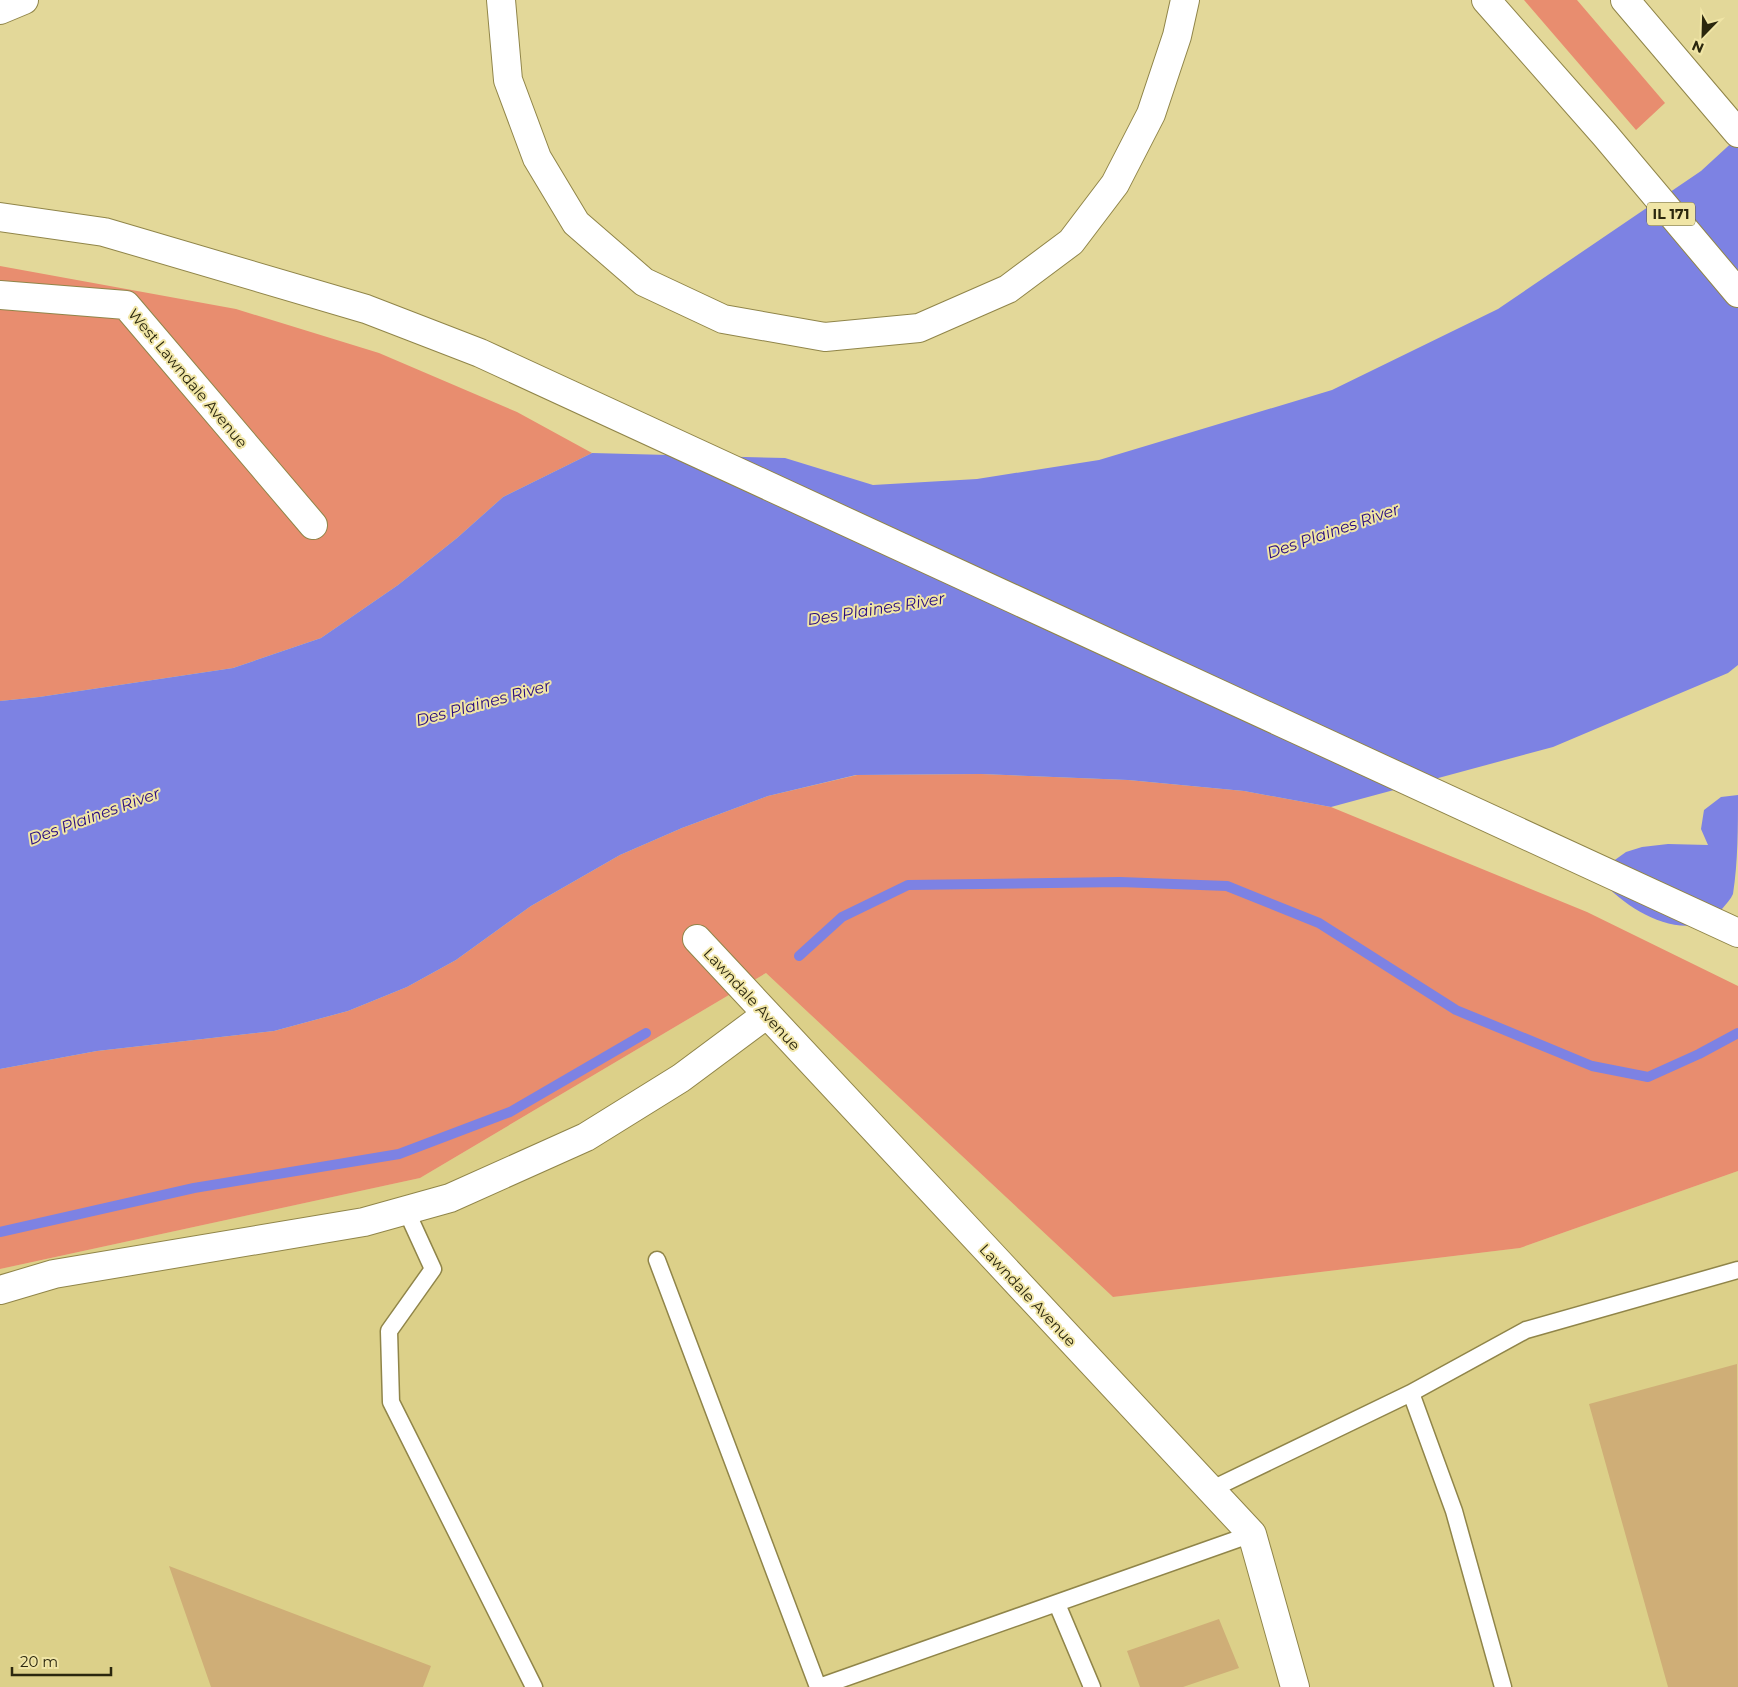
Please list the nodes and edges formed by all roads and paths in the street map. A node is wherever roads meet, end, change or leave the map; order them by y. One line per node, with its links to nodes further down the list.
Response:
1 (24, 0): 6 (main road)
2 (501, 0): 3 (main road)
3 (1185, 0)
4 (1486, 0): 9 (main road, IL 171)
5 (1625, 0): 7 (main road)
6 (0, 10)
7 (1738, 133)
8 (0, 217): 12 (main road)
9 (1738, 292)
10 (0, 295): 11 (main road, West Lawndale Avenue)
11 (313, 525)
12 (1738, 933)
13 (697, 939): 14 (main road, Lawndale Avenue)
14 (767, 1014): 15 (main road); 20 (main road, Lawndale Avenue)
15 (406, 1210): 18 (main road); 23 (lane)
16 (657, 1260): 24 (lane)
17 (1738, 1270): 19 (lane)
18 (0, 1290)
19 (1412, 1393): 20 (lane); 27 (lane)
20 (1210, 1490): 21 (main road, Lawndale Avenue)
21 (1252, 1534): 22 (lane); 26 (main road, Lawndale Avenue)
22 (1057, 1604): 24 (lane); 25 (lane)
23 (534, 1687)
24 (818, 1687)
25 (1092, 1687)
26 (1296, 1687)
27 (1504, 1687)

